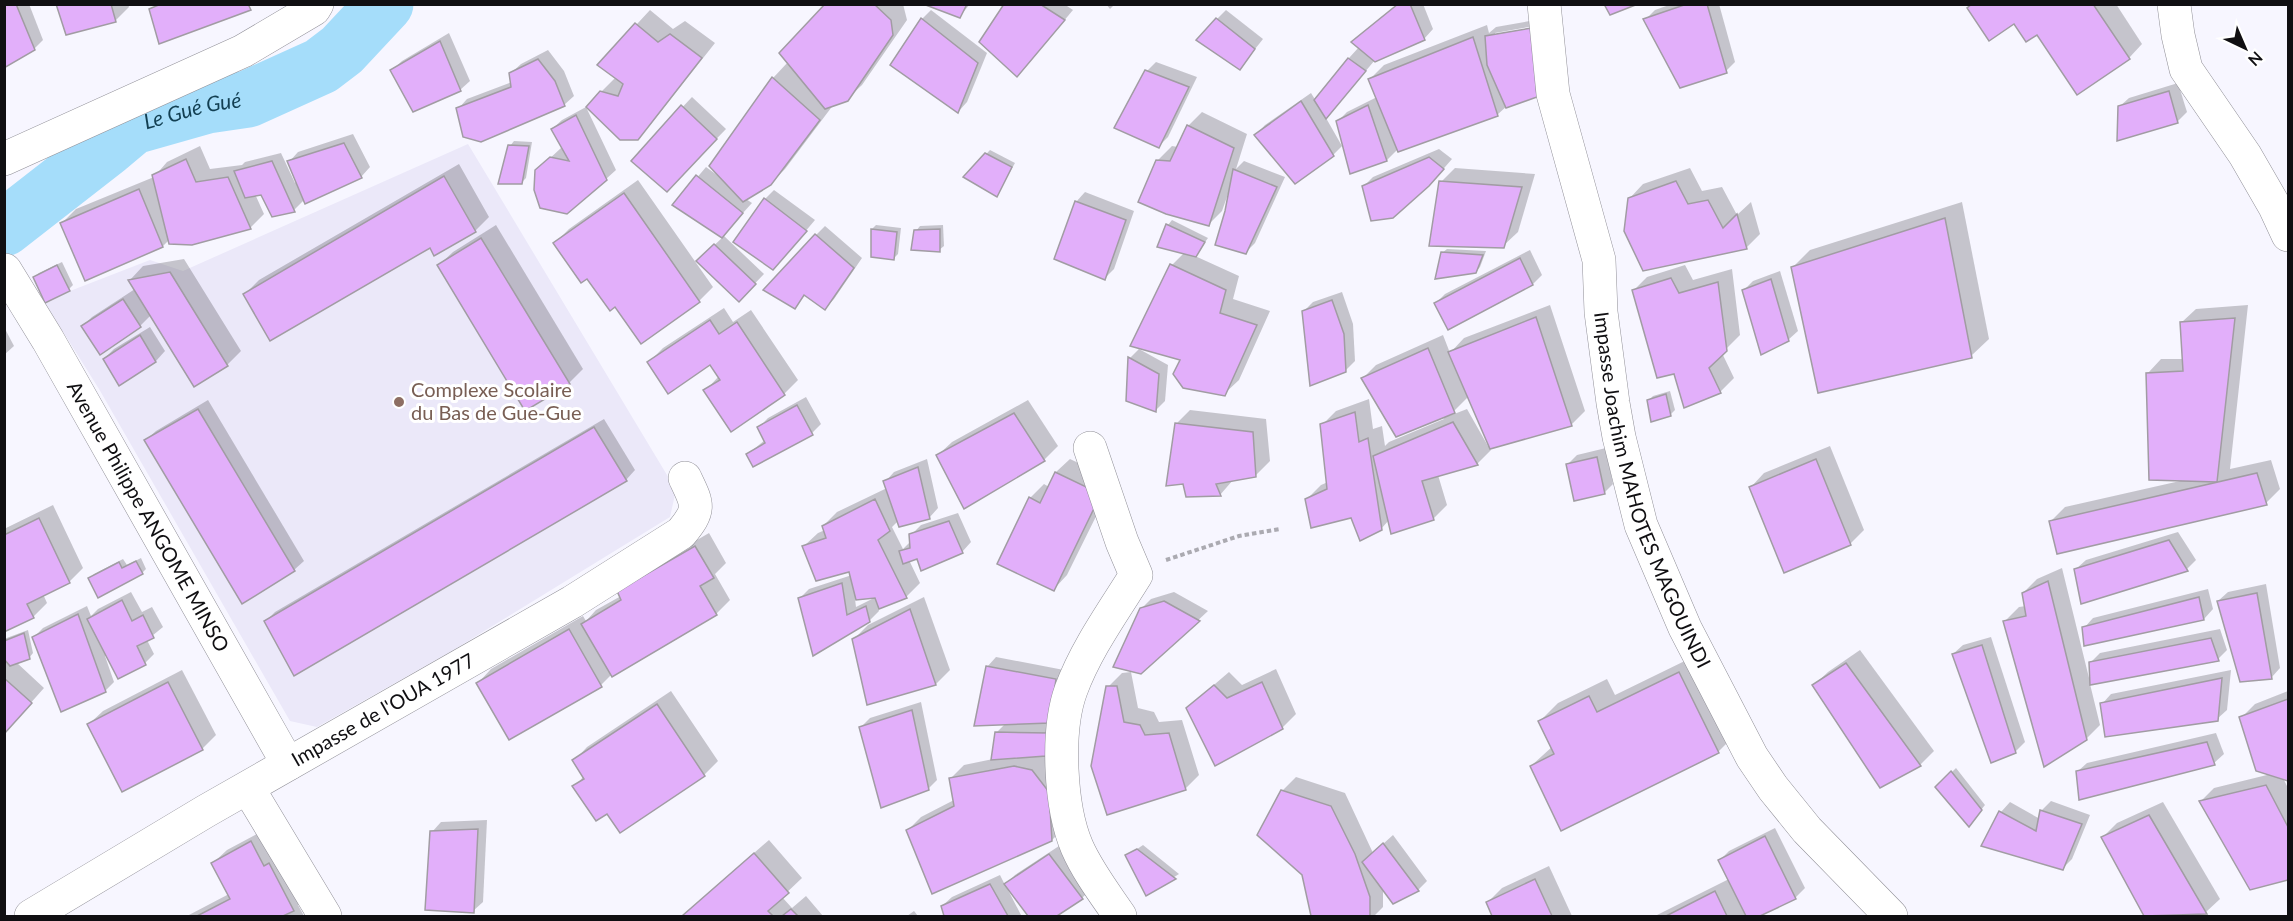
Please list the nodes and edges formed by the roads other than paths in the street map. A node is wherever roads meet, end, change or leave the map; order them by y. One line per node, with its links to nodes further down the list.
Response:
1 (317, 4): 4 (street)
2 (1544, 4): 14 (street, Impasse Joachim MAHOTES MAGOUINDI)
3 (2174, 5): 5 (street)
4 (4, 159)
5 (2289, 235)
6 (5, 270): 9 (street, Avenue Philippe ANGOME MINSO)
7 (1090, 448): 13 (street)
8 (686, 478): 9 (street, Impasse de l'OUA 1977)
9 (288, 764): 10 (street, Impasse de l'OUA 1977)
10 (248, 788): 11 (street, Impasse de l'OUA 1977); 12 (street)
11 (31, 916)
12 (325, 916)
13 (1120, 916)
14 (1891, 916)

